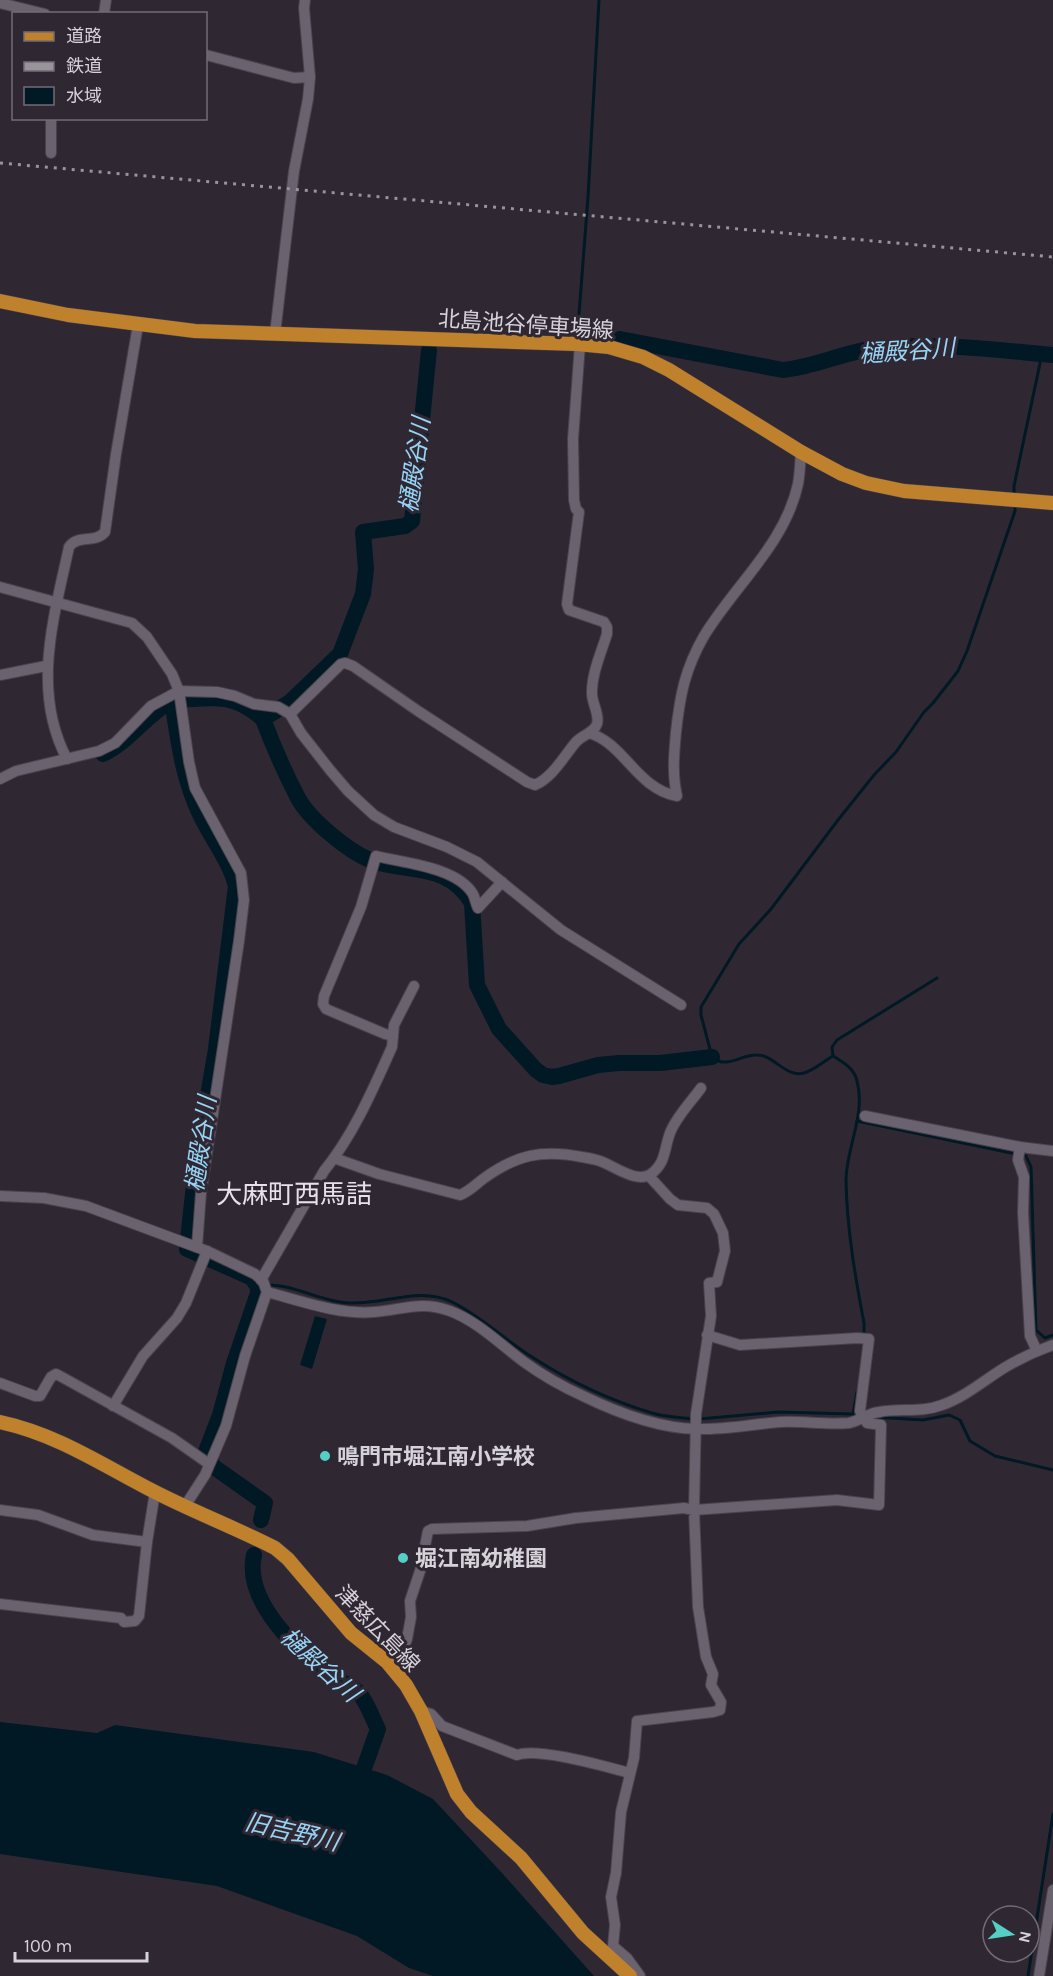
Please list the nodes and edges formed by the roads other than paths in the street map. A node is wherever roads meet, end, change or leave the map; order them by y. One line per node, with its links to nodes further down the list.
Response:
1 (305, 0): 6 (street)
2 (0, 3): 3 (street)
3 (19, 7): 4 (street)
4 (38, 12)
5 (207, 55): 6 (street)
6 (310, 77): 11 (street)
7 (51, 120): 8 (street)
8 (51, 153)
9 (0, 301): 10 (main road, 北島池谷停車場線)
10 (138, 325): 11 (main road, 北島池谷停車場線); 16 (street)
11 (275, 334): 12 (main road, 北島池谷停車場線)
12 (580, 344): 13 (main road, 北島池谷停車場線); 21 (street)
13 (801, 452): 14 (main road, 北島池谷停車場線); 21 (street)
14 (1053, 503)
15 (0, 587): 16 (street)
16 (57, 603): 17 (street); 19 (street)
17 (46, 666): 18 (street); 22 (street)
18 (0, 675)
19 (180, 697): 20 (street); 22 (street); 35 (street)
20 (284, 710): 21 (street); 24 (street)
21 (589, 733)
22 (66, 759): 23 (street)
23 (0, 779)
24 (502, 882): 26 (street); 27 (street)
25 (414, 986): 27 (street)
26 (681, 1005)
27 (393, 1036): 32 (street)
28 (701, 1088): 33 (street)
29 (865, 1116): 31 (street)
30 (1053, 1151): 31 (street)
31 (1019, 1153): 39 (street)
32 (334, 1158): 33 (street); 36 (street)
33 (649, 1176): 37 (street)
34 (0, 1196): 35 (street)
35 (195, 1246): 36 (street); 41 (street)
36 (264, 1285): 44 (street); 45 (street)
37 (707, 1335): 42 (street); 44 (street)
38 (1053, 1345): 39 (street)
39 (1037, 1351): 42 (street)
40 (0, 1383): 41 (street)
41 (113, 1406): 45 (street)
42 (863, 1417): 44 (street); 49 (street)
43 (0, 1422): 46 (main road, 津慈広島線)
44 (696, 1422): 49 (street)
45 (210, 1461): 47 (street)
46 (155, 1492): 47 (main road, 津慈広島線); 50 (street)
47 (185, 1506): 52 (main road, 津慈広島線)
48 (0, 1510): 50 (street)
49 (694, 1510): 52 (street); 54 (street)
50 (147, 1542): 51 (street)
51 (0, 1604)
52 (394, 1670): 53 (main road, 津慈広島線)
53 (421, 1711): 54 (street); 56 (main road, 津慈広島線)
54 (630, 1773): 57 (street)
55 (1053, 1890): 58 (street)
56 (630, 1976)
57 (640, 1976)
58 (1039, 1976)

